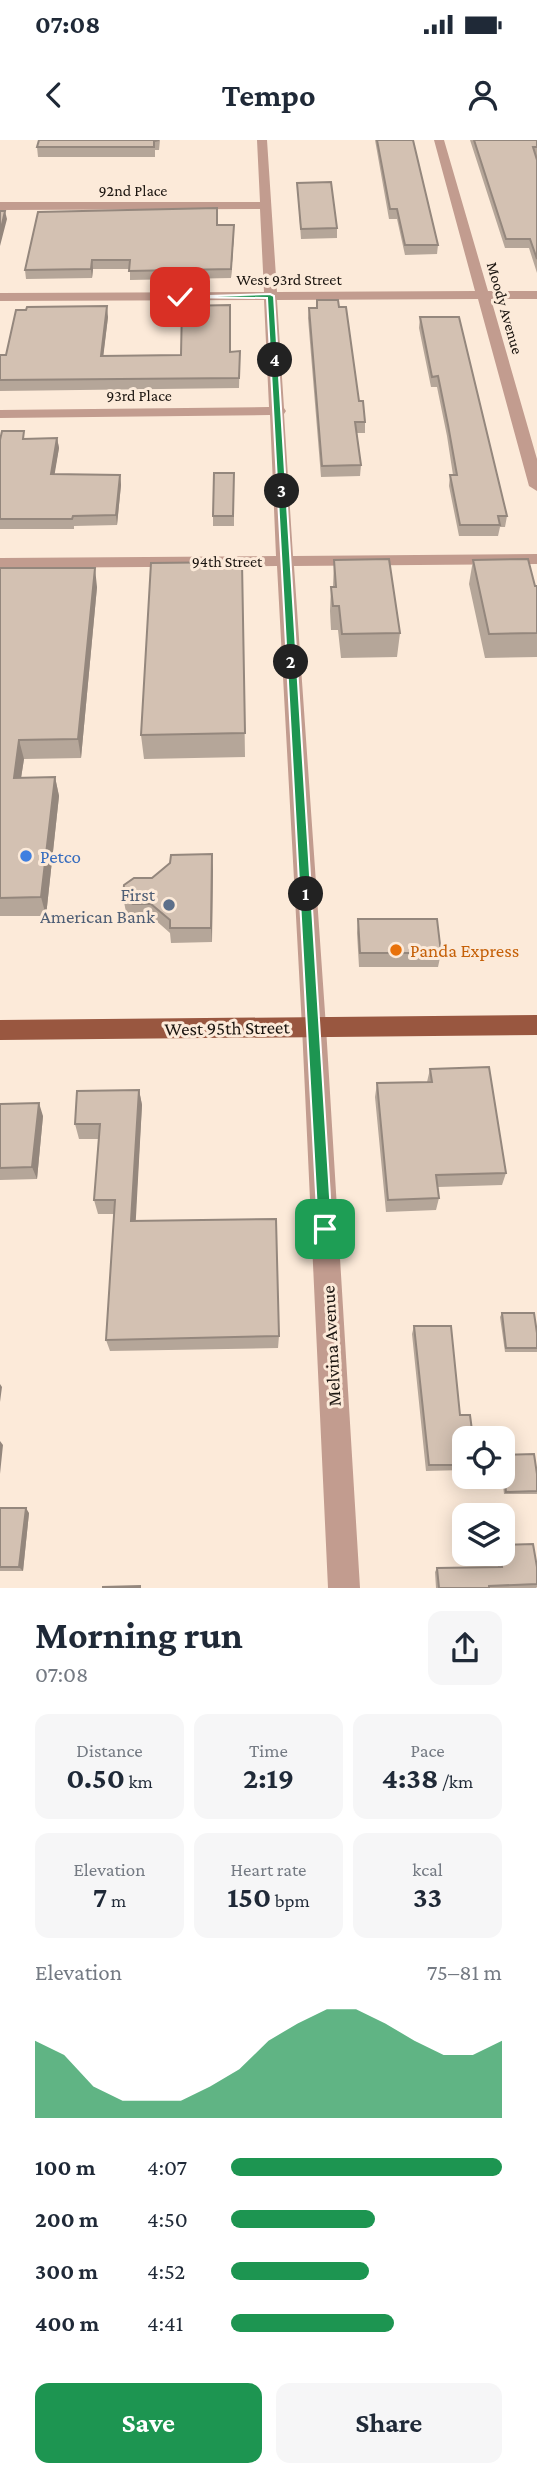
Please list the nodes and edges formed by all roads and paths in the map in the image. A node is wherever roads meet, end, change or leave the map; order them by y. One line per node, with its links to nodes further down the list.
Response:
1 (262, 140): 3 (street, Melvina Avenue)
2 (439, 140): 5 (street, Moody Avenue)
3 (265, 205): 4 (street, 92nd Place); 7 (street, Melvina Avenue)
4 (0, 206)
5 (483, 295): 6 (street, West 93rd Street); 7 (street, West 93rd Street); 11 (street, Moody Avenue)
6 (537, 295)
7 (270, 296): 8 (street, West 93rd Street); 9 (street, Melvina Avenue)
8 (0, 297)
9 (279, 411): 10 (street, 93rd Place); 13 (street, Melvina Avenue)
10 (0, 414)
11 (537, 486)
12 (537, 559): 13 (street, 94th Street)
13 (285, 561): 14 (street, 94th Street); 16 (street, Melvina Avenue)
14 (0, 563)
15 (537, 1026): 16 (main road, West 95th Street)
16 (314, 1027): 17 (main road, West 95th Street); 18 (street, Melvina Avenue)
17 (0, 1030)
18 (344, 1588)

